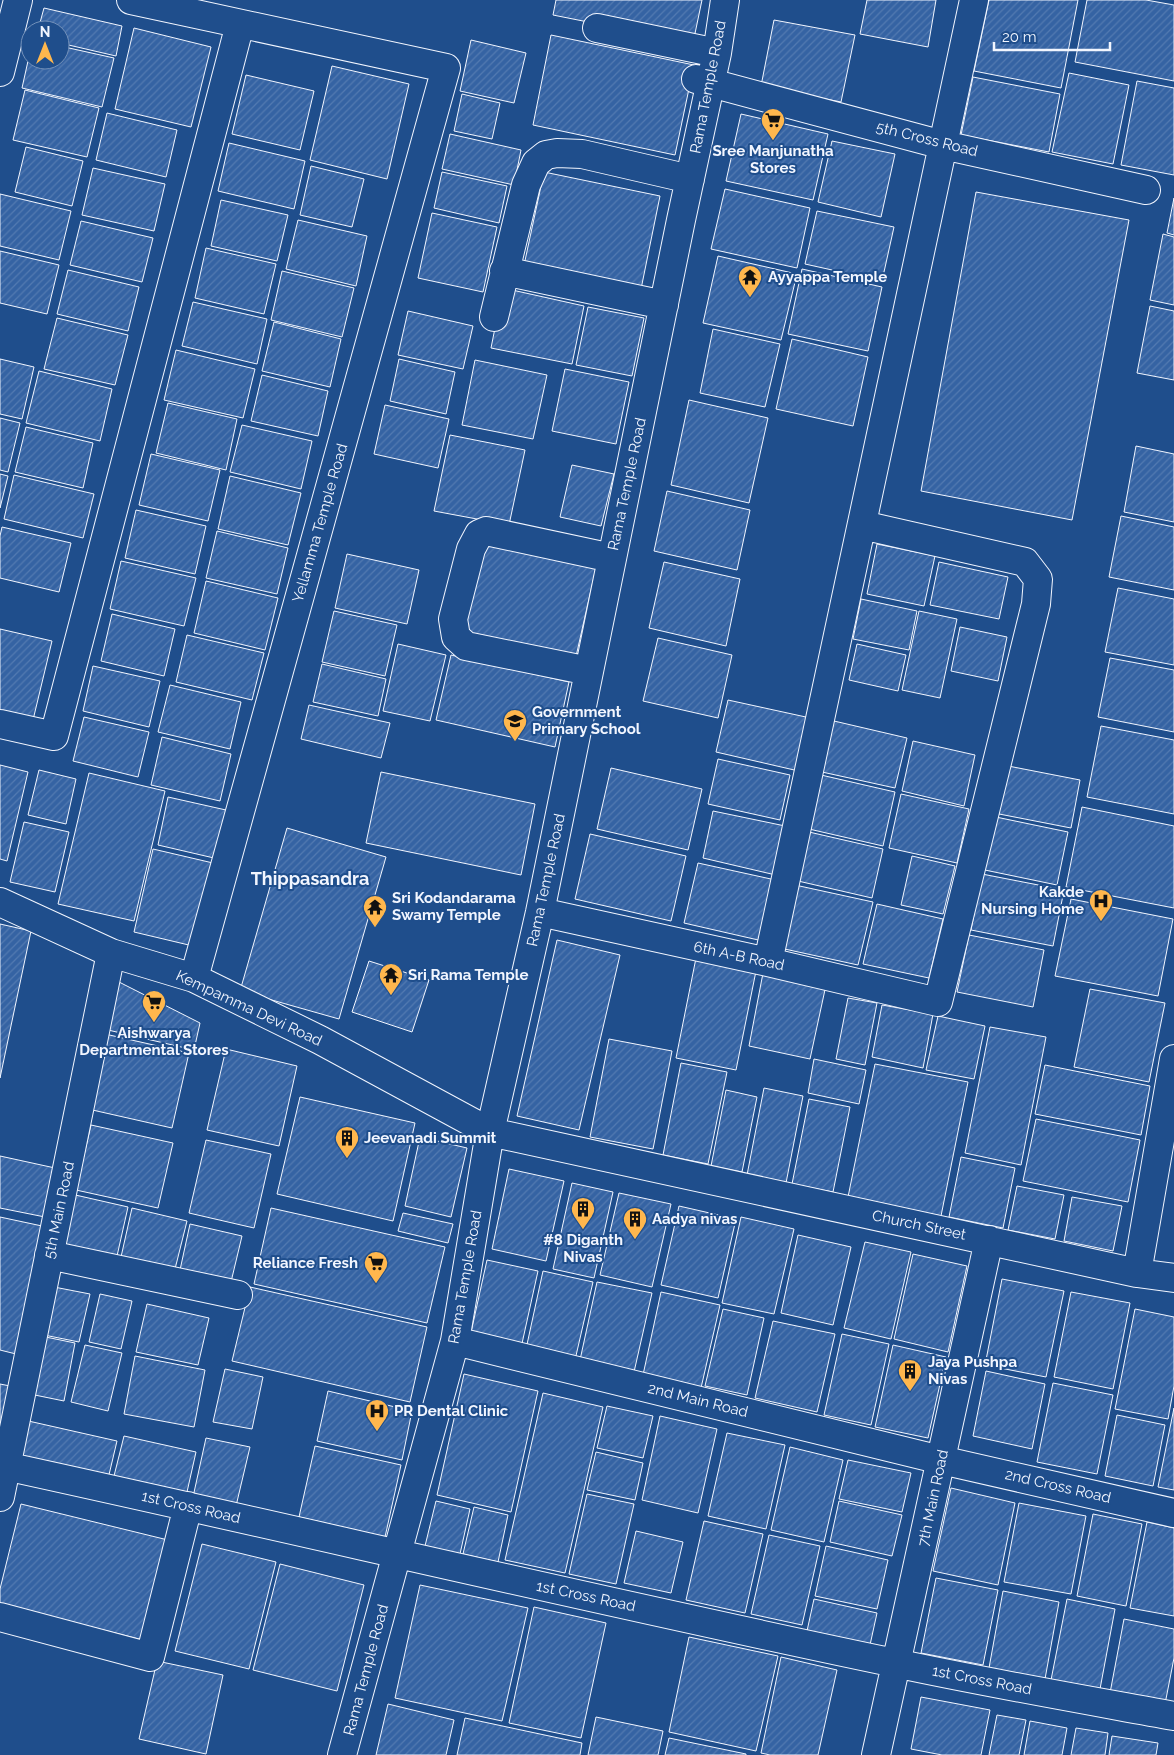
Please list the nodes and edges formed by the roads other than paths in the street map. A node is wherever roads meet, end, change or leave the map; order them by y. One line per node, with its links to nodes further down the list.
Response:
1 (18, 0): 7 (street)
2 (131, 0): 5 (street)
3 (974, 0): 9 (street)
4 (715, 22): 6 (street); 8 (street, Rama Temple Road)
5 (240, 24): 18 (street); 23 (street, Yellamma Temple Road)
6 (598, 28)
7 (0, 72)
8 (703, 80): 9 (street, 5th Cross Road); 10 (street, Rama Temple Road)
9 (943, 144): 11 (street, 5th Cross Road); 15 (street)
10 (682, 177): 12 (street); 13 (street, Rama Temple Road)
11 (1146, 190)
12 (504, 271): 13 (street); 14 (street)
13 (657, 303): 16 (street, Rama Temple Road)
14 (494, 317)
15 (862, 526): 22 (street); 22 (street, 6th A-B Road)
16 (602, 587): 17 (street, Rama Temple Road); 17 (street)
17 (589, 671): 20 (street, Rama Temple Road)
18 (0, 724)
19 (0, 902): 21 (street, Kempamma Devi Road)
20 (540, 912): 22 (street, 6th A-B Road); 26 (street, Rama Temple Road)
21 (111, 953): 23 (street, Kempamma Devi Road); 28 (street, 5th Main Road)
22 (768, 962)
23 (194, 978): 26 (street, Kempamma Devi Road)
24 (1174, 1059): 25 (street)
25 (1171, 1096): 29 (street)
26 (490, 1132): 27 (street, Church Street); 32 (street, Rama Temple Road)
27 (989, 1240): 29 (street, Church Street); 33 (street, 7th Main Road)
28 (49, 1255): 31 (street); 34 (street, 5th Main Road)
29 (1137, 1273): 30 (street, Church Street)
30 (1174, 1278)
31 (238, 1295)
32 (455, 1341): 33 (street, 2nd Main Road); 38 (street, Rama Temple Road)
33 (942, 1460): 37 (street, 2nd Cross Road); 40 (street, 7th Main Road)
34 (4, 1466): 35 (street, 5th Main Road); 36 (street, 1st Cross Road)
35 (0, 1497)
36 (188, 1506): 38 (street, 1st Cross Road); 39 (street)
37 (1174, 1513)
38 (397, 1555): 40 (street, 1st Cross Road); 42 (street, Rama Temple Road)
39 (0, 1618)
40 (897, 1664): 41 (street, 1st Cross Road); 43 (street, 7th Main Road)
41 (1174, 1716)
42 (342, 1755)
43 (876, 1755)

